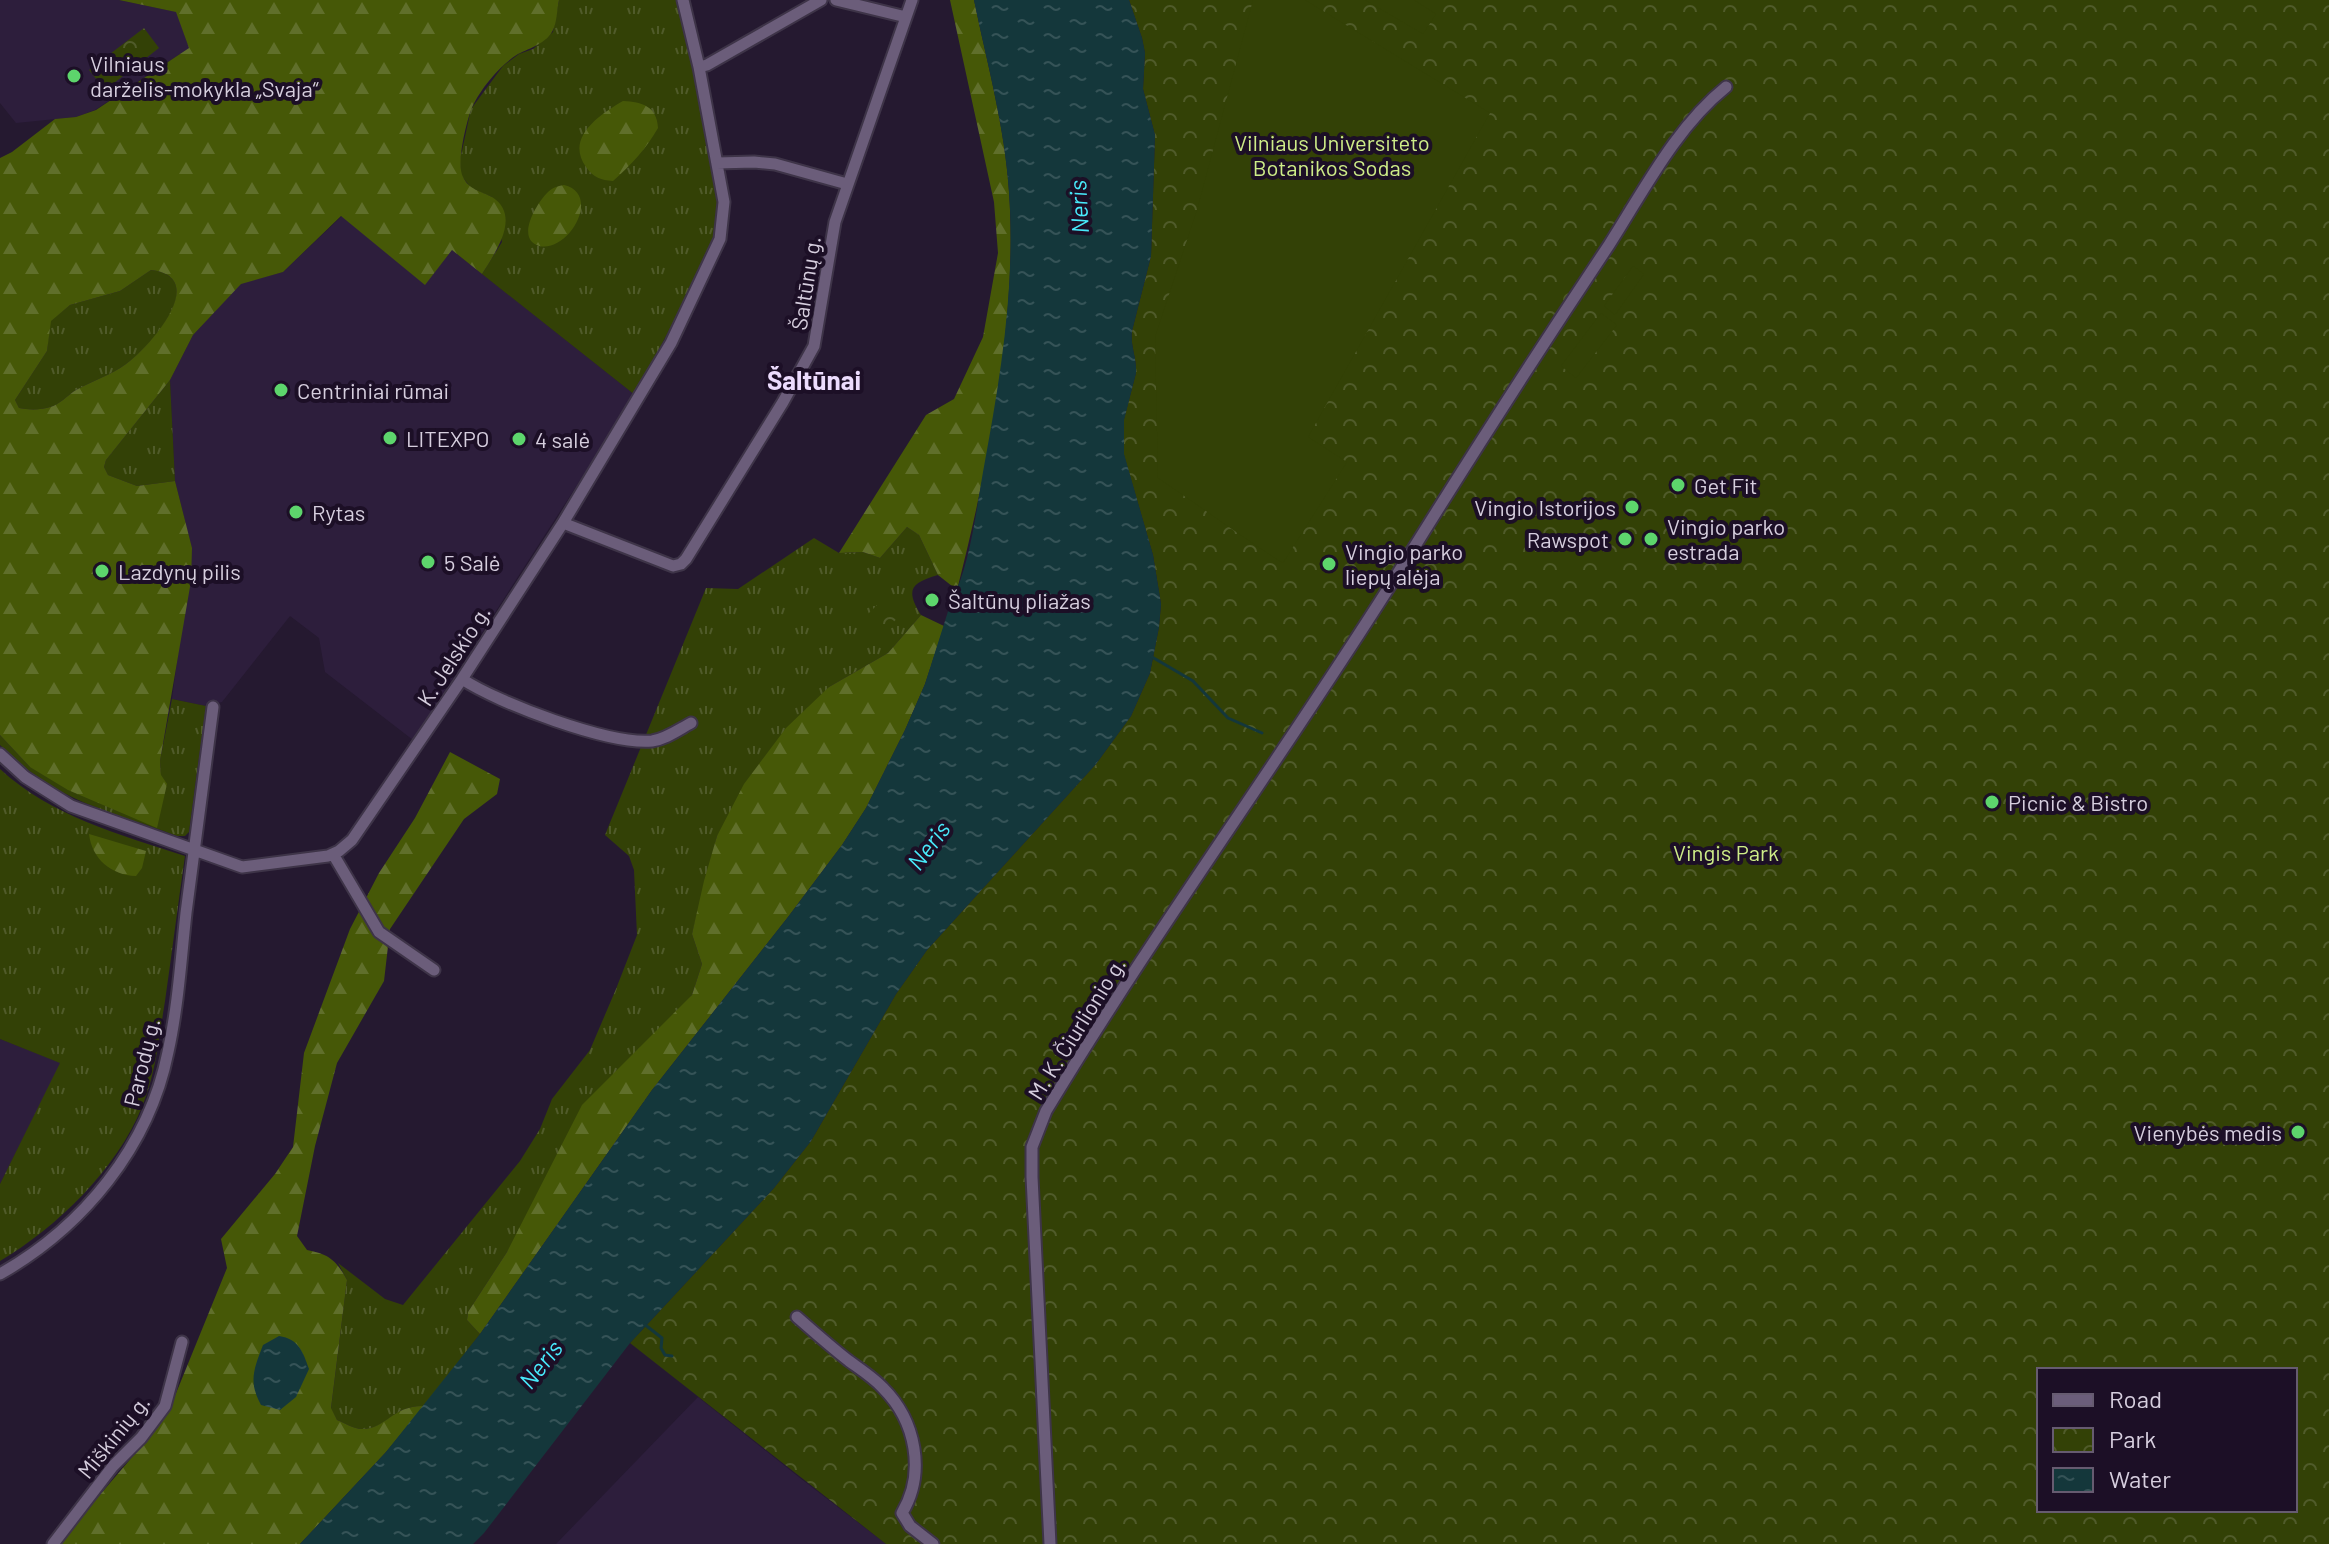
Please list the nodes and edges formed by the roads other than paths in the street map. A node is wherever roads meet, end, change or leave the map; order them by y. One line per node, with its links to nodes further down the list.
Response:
1 (683, 0): 6 (street, K. Jelskio g.)
2 (821, 0): 6 (street)
3 (836, 0): 5 (street)
4 (912, 0): 5 (street, Šaltūnų g.)
5 (906, 17): 9 (street, Šaltūnų g.)
6 (699, 67): 8 (street, K. Jelskio g.)
7 (1726, 87): 23 (street, M. K. Čiurlionio g.)
8 (717, 163): 9 (street); 10 (street, K. Jelskio g.)
9 (847, 184): 10 (street, Šaltūnų g.)
10 (563, 523): 11 (street, K. Jelskio g.)
11 (462, 679): 13 (street); 16 (street, K. Jelskio g.)
12 (213, 707): 15 (street, Parodų g.)
13 (691, 723)
14 (0, 754): 15 (street)
15 (195, 848): 16 (street); 18 (street, Parodų g.)
16 (333, 854): 17 (street)
17 (434, 970)
18 (0, 1274)
19 (797, 1317): 22 (street)
20 (182, 1342): 21 (street, Miškinių g.)
21 (53, 1544)
22 (933, 1544)
23 (1050, 1544)

